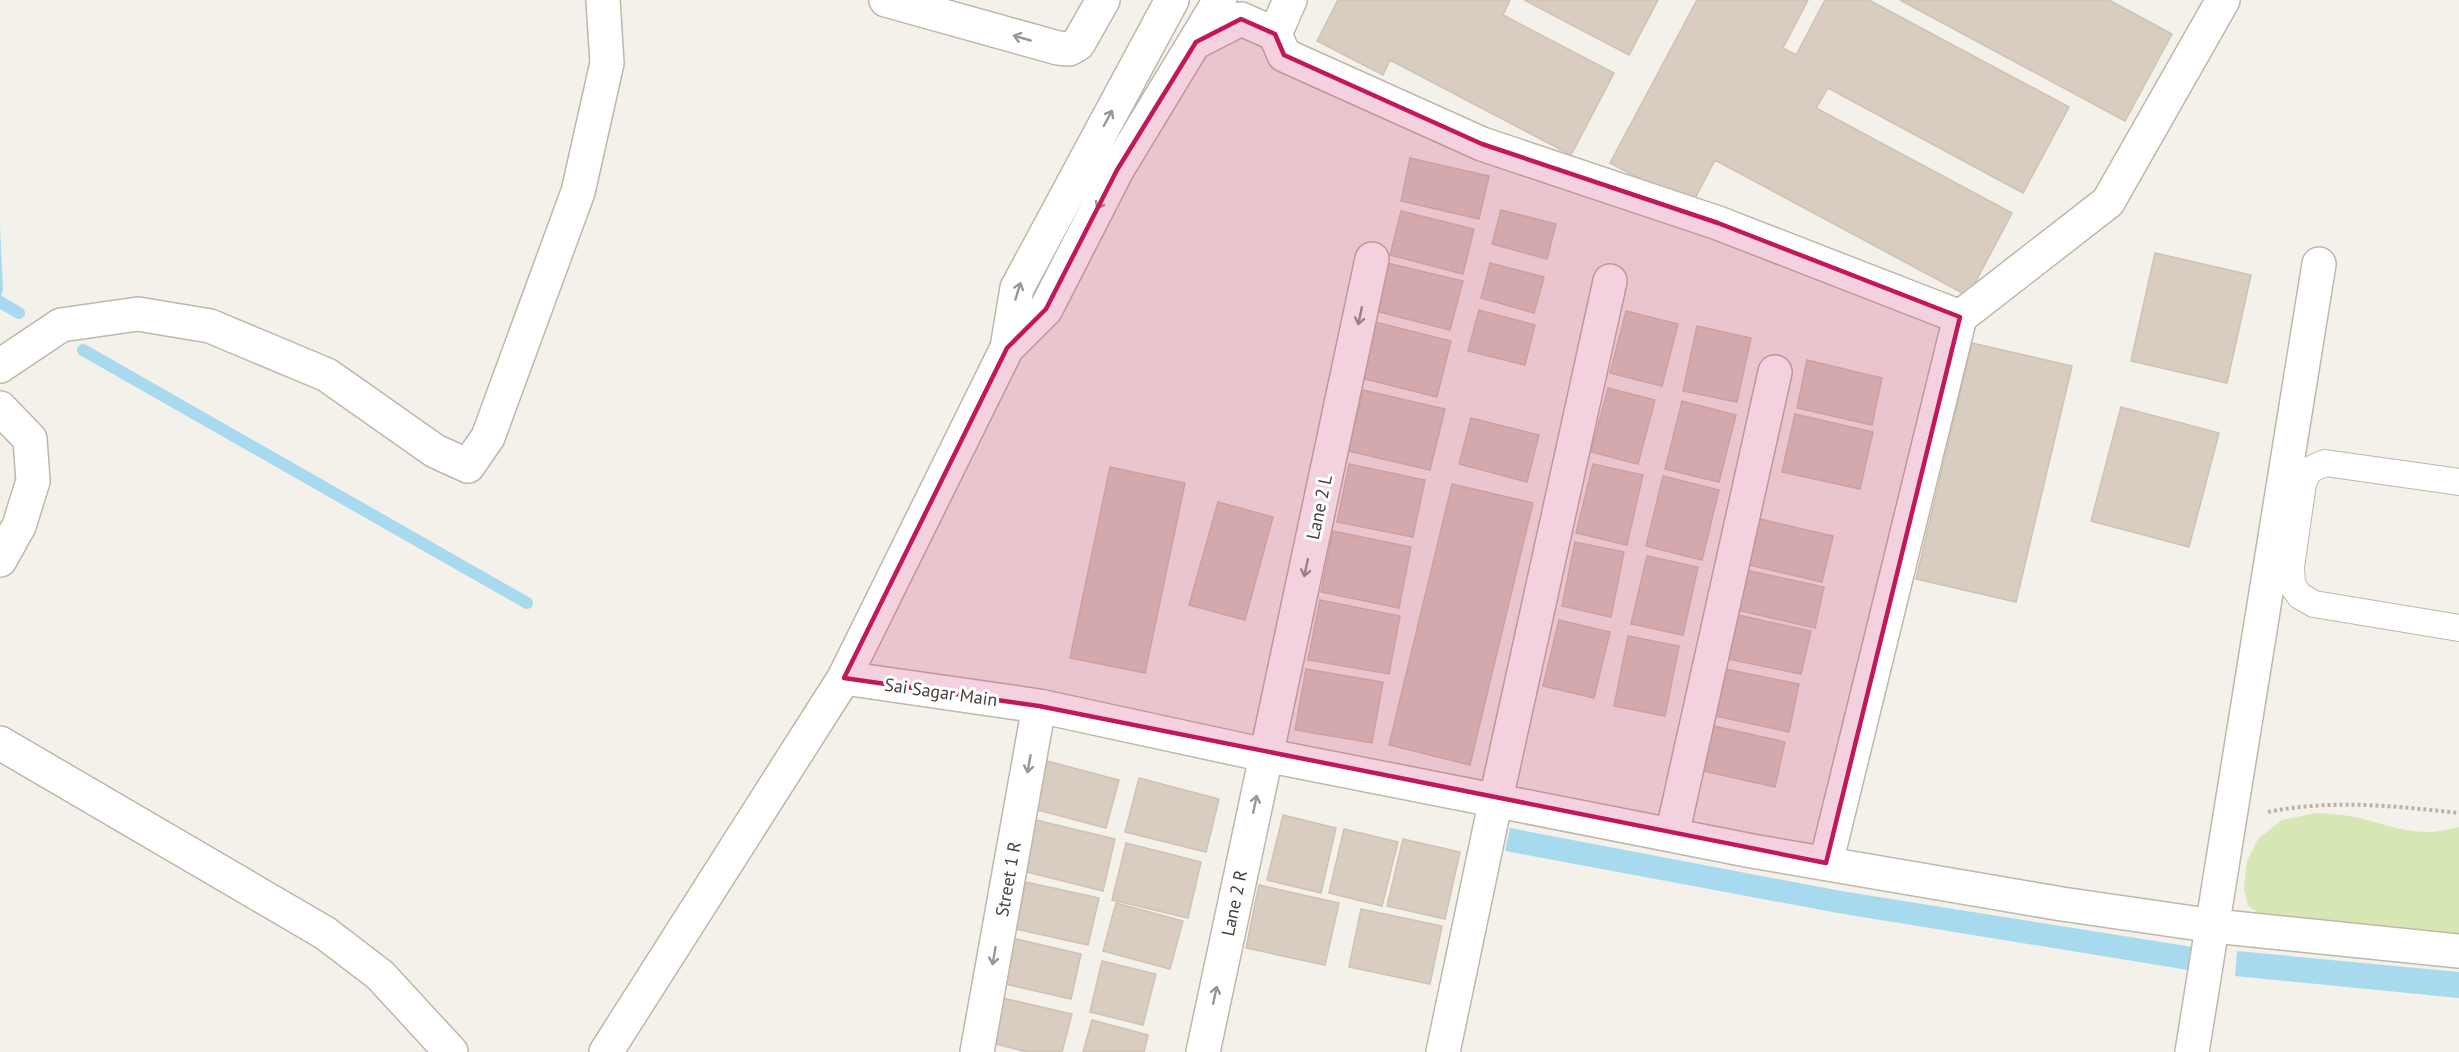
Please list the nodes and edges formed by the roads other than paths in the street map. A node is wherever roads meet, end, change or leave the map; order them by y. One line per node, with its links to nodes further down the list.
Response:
1 (603, 0): 17 (street)
2 (886, 0): 3 (street, one-way to 2)
3 (1102, 0)
4 (1172, 0): 10 (street, one-way to 4)
5 (1220, 0): 9 (street)
6 (1290, 0): 8 (street)
7 (2223, 0): 15 (street)
8 (1275, 34): 9 (street); 15 (street)
9 (1196, 42): 11 (street)
10 (1088, 155): 11 (street); 16 (street, one-way to 10)
11 (1117, 170): 16 (street, one-way to 16)
12 (1372, 259): 26 (street, Lane 2 L, one-way to 26)
13 (2319, 264): 30 (street)
14 (1610, 281): 27 (street)
15 (1960, 317): 29 (street)
16 (1007, 348): 23 (street)
17 (0, 366)
18 (1775, 372): 28 (street)
19 (0, 408): 21 (street)
20 (2459, 482): 22 (lane)
21 (0, 560)
22 (2459, 628)
23 (844, 678): 24 (street, Sai Sagar Main); 33 (street)
24 (1039, 706): 26 (street, Sai Sagar Main); 34 (street, Street 1 R, one-way to 34)
25 (0, 743): 32 (street)
26 (1265, 755): 27 (street, Sai Sagar Main); 35 (street, Lane 2 R, one-way to 26)
27 (1496, 799): 28 (street, Sai Sagar Main); 36 (street)
28 (1672, 835): 29 (street, Sai Sagar Main)
29 (1826, 864): 30 (street, Sai Sagar Main)
30 (2214, 926): 31 (street, Sai Sagar Main); 37 (street)
31 (2459, 951)
32 (451, 1052)
33 (606, 1052)
34 (977, 1052)
35 (1203, 1052)
36 (1443, 1052)
37 (2192, 1052)

